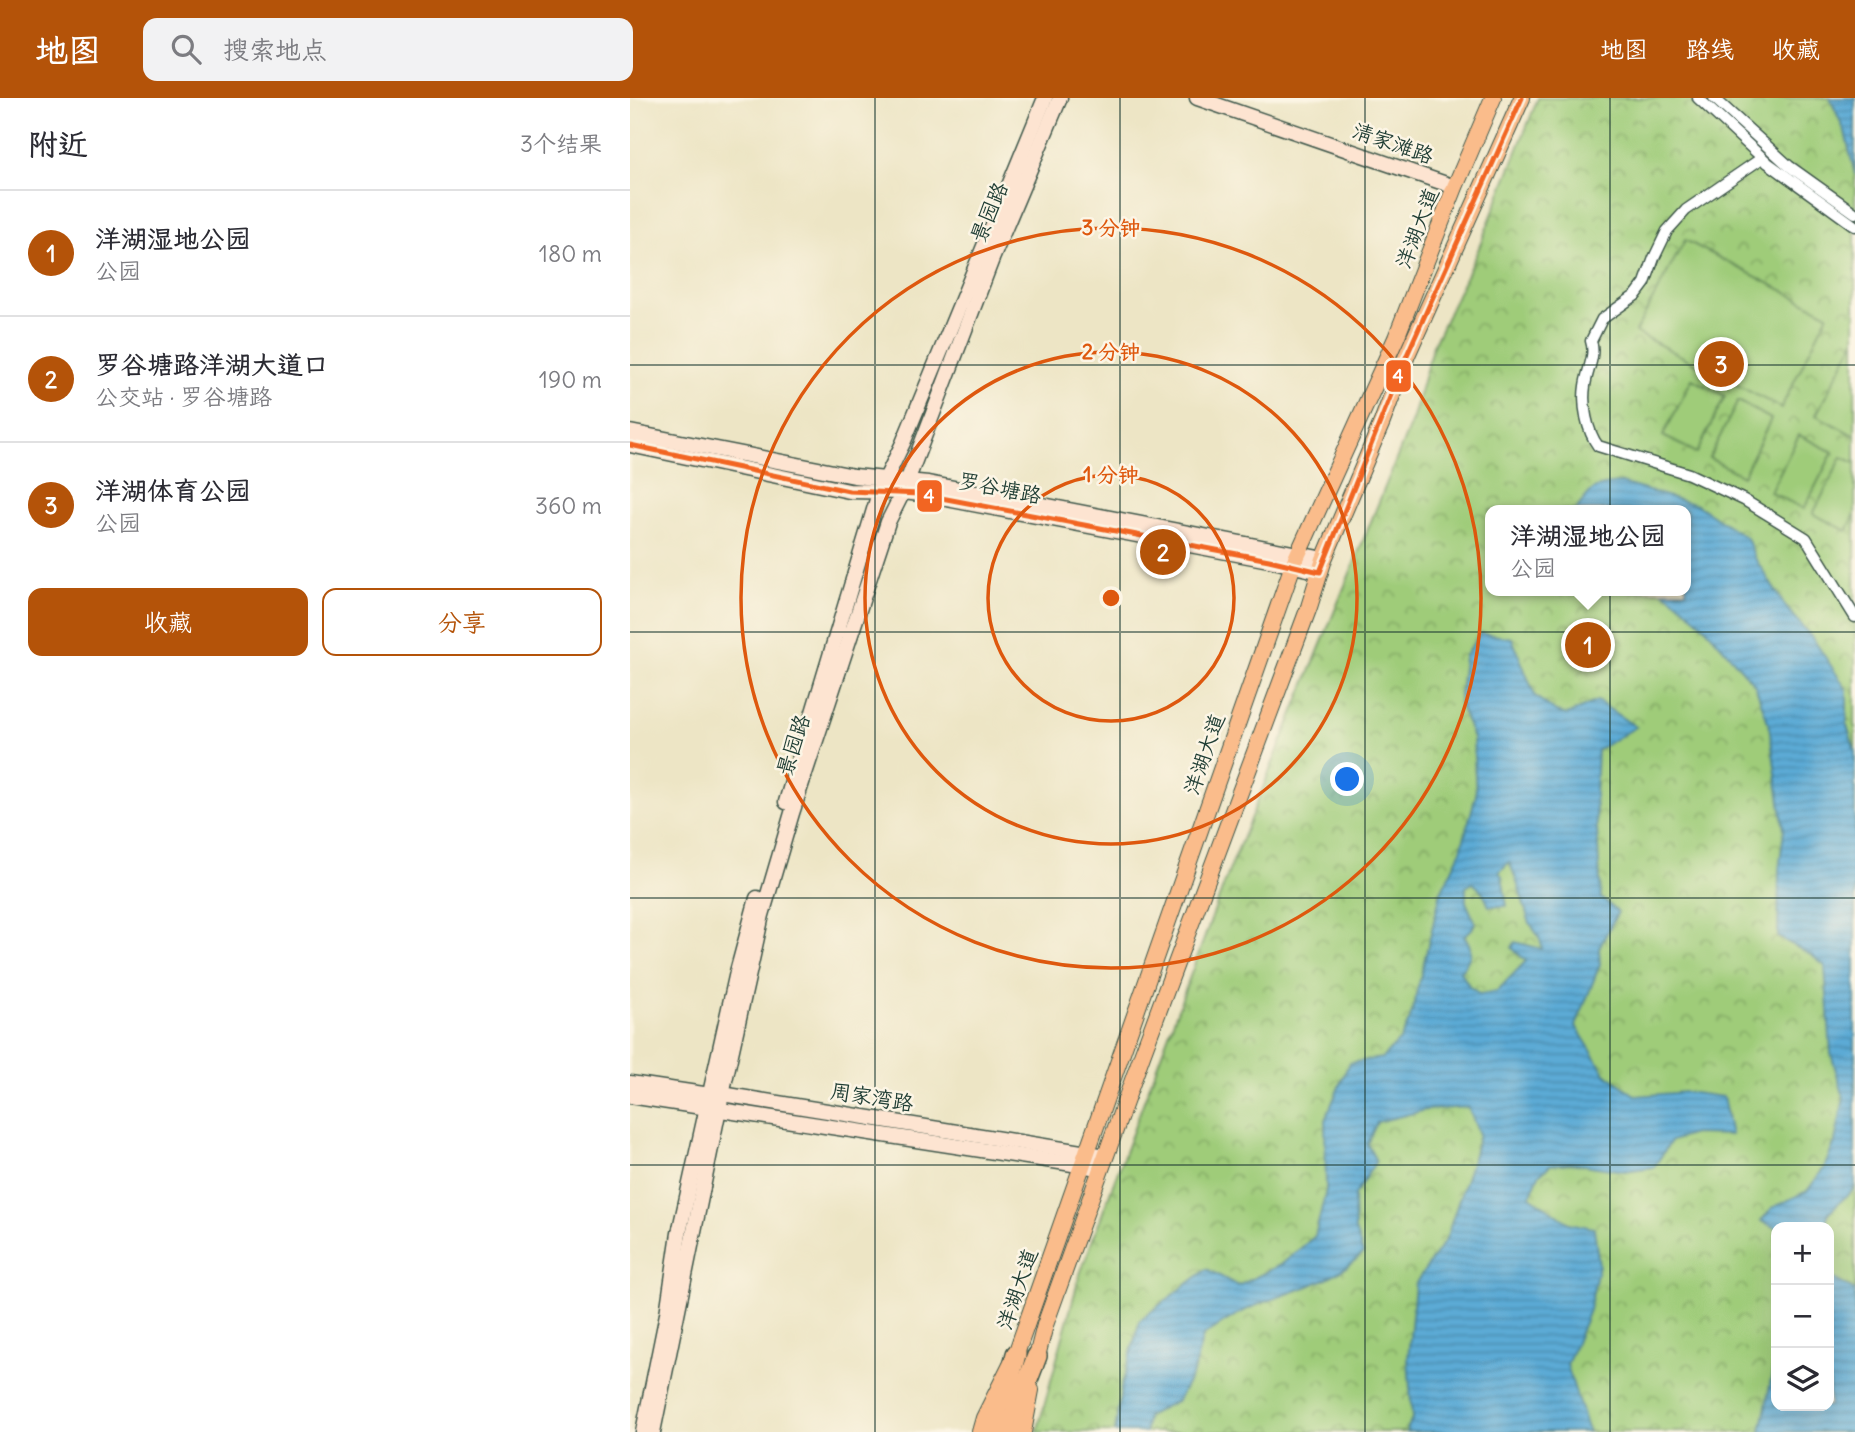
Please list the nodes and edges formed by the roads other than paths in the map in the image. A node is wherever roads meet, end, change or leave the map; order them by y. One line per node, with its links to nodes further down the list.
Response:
1 (1045, 98): 15 (main road, 景园路)
2 (1059, 98): 16 (main road, 景园路)
3 (1197, 98): 10 (main road, 清家滩路)
4 (1220, 98): 10 (main road, 清家滩路)
5 (1493, 98): 10 (main road, 洋湖大道)
6 (1522, 98): 19 (main road, 洋湖大道)
7 (1699, 98): 9 (street)
8 (1714, 98): 11 (street)
9 (1762, 158): 12 (street); 20 (street)
10 (1457, 183): 18 (main road, 洋湖大道)
11 (1855, 213)
12 (1855, 226)
13 (630, 432): 15 (main road, 罗谷塘路)
14 (630, 445): 17 (main road, 罗谷塘路)
15 (887, 477): 16 (main road, 罗谷塘路); 17 (main road, 景园路)
16 (905, 486): 17 (main road, 罗谷塘路); 18 (main road, 罗谷塘路); 23 (main road, 景园路)
17 (879, 493): 23 (main road, 景园路)
18 (1296, 560): 19 (main road, 罗谷塘路); 24 (main road, 洋湖大道)
19 (1322, 566): 25 (main road, 洋湖大道)
20 (1855, 617)
21 (630, 1083): 23 (main road, 周家湾路)
22 (630, 1096): 23 (main road, 周家湾路)
23 (715, 1102): 24 (main road, 周家湾路); 28 (main road, 景园路)
24 (1086, 1159): 25 (main road, 周家湾路); 26 (main road, 洋湖大道)
25 (1104, 1162): 27 (main road, 洋湖大道)
26 (1016, 1354): 29 (main road, 洋湖大道); 30 (highway)
27 (1037, 1356): 31 (highway); 32 (main road, 洋湖大道)
28 (645, 1430)
29 (980, 1432)
30 (995, 1432)
31 (1008, 1432)
32 (1023, 1432)

